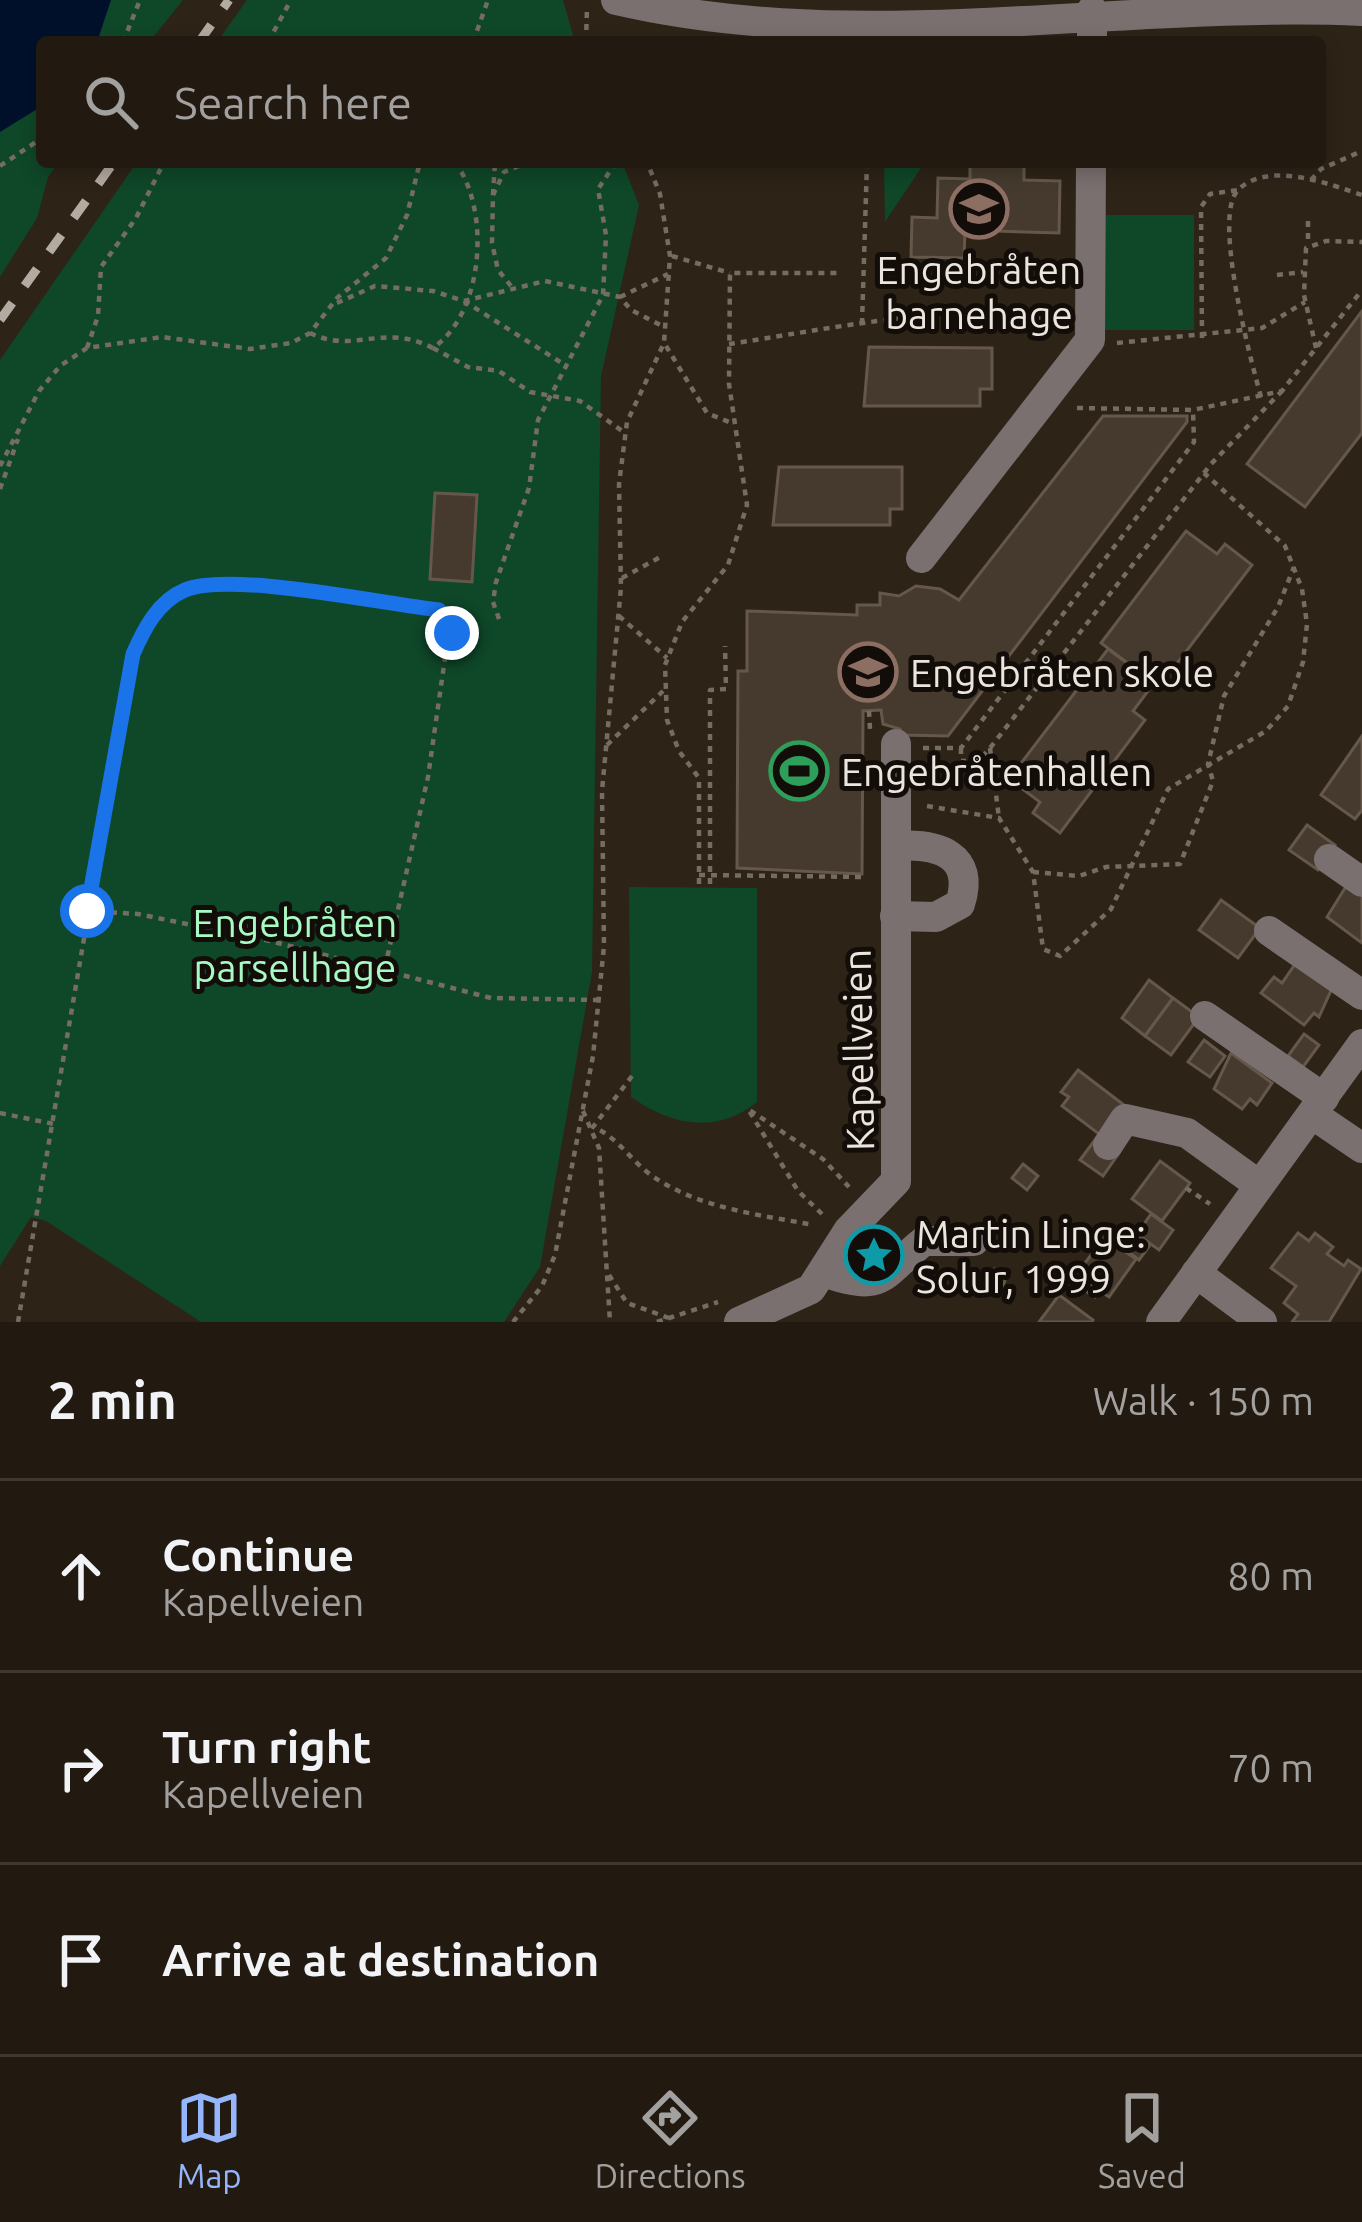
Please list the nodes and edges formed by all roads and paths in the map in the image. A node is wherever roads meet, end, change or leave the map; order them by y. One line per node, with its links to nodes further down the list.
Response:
1 (140, 0): 9 (path)
2 (291, 0): 10 (path)
3 (488, 0): 11 (path)
4 (602, 4): 6 (street); 12 (path)
5 (997, 5): 6 (street); 7 (street)
6 (892, 9)
7 (1092, 10): 8 (street); 13 (street)
8 (1362, 11)
9 (125, 36)
10 (271, 36)
11 (475, 36)
12 (589, 36)
13 (1092, 36)
14 (36, 142): 16 (path)
15 (1362, 151): 17 (path)
16 (0, 166)
17 (1326, 167)
18 (161, 168): 56 (path)
19 (418, 168): 47 (path)
20 (458, 168): 45 (path)
21 (495, 168): 30 (path)
22 (514, 168): 30 (path)
23 (612, 168): 43 (path)
24 (649, 168): 35 (path)
25 (867, 168): 48 (path)
26 (1091, 168): 53 (street)
27 (1324, 168): 28 (path)
28 (1311, 180): 29 (path); 31 (path)
29 (1238, 190): 50 (path); 52 (path)
30 (493, 195): 41 (path)
31 (1362, 195)
32 (1308, 221): 34 (path)
33 (1362, 242): 34 (path)
34 (1308, 244): 36 (path)
35 (670, 256): 37 (path); 38 (path)
36 (1303, 272): 40 (path); 46 (path)
37 (670, 273): 44 (path); 49 (path)
38 (730, 273): 39 (path); 55 (path)
39 (841, 273)
40 (1277, 275)
41 (512, 287): 43 (path); 45 (path)
42 (1362, 290): 58 (path)
43 (603, 295): 44 (path); 59 (path)
44 (620, 297): 49 (path)
45 (464, 302): 47 (path); 57 (path); 59 (path)
46 (1305, 302): 50 (path); 58 (path)
47 (332, 306): 51 (path)
48 (862, 325): 53 (path); 55 (path)
49 (665, 328): 54 (path)
50 (1245, 332): 52 (path); 62 (path)
51 (310, 333): 56 (path); 57 (path)
52 (1202, 338): 53 (path)
53 (1090, 340): 63 (street)
54 (664, 343): 65 (path); 67 (path)
55 (729, 344): 65 (path)
56 (88, 348): 66 (path)
57 (434, 348): 61 (path)
58 (1316, 348): 60 (path)
59 (566, 367): 61 (path)
60 (1282, 392): 62 (path); 69 (path)
61 (548, 397): 67 (path); 76 (path)
62 (1261, 397): 64 (path)
63 (1037, 408): 64 (path); 72 (street)
64 (1193, 410): 84 (path)
65 (734, 424): 78 (path)
66 (19, 428): 68 (path); 70 (path)
67 (625, 434): 74 (path)
68 (0, 466)
69 (1204, 473): 73 (path); 85 (path)
70 (0, 488)
71 (664, 555): 74 (path)
72 (921, 558)
73 (1294, 566): 86 (path); 86 (path)
74 (621, 578): 75 (path)
75 (619, 616): 78 (path); 82 (path)
76 (499, 619)
77 (725, 646): 94 (path)
78 (667, 658): 79 (path)
79 (664, 691): 82 (path); 93 (path)
80 (869, 711): 81 (path)
81 (870, 725): 83 (path); 83 (path)
82 (606, 745): 104 (path)
83 (883, 746): 84 (path); 87 (street, Kapellveien)
84 (961, 748): 85 (path)
85 (990, 748): 88 (path)
86 (1208, 764): 91 (path); 91 (path)
87 (896, 802): 88 (path); 89 (street, Kapellveien)
88 (999, 818): 92 (path)
89 (896, 846): 100 (street, Kapellveien); 100 (street, Kapellveien)
90 (1329, 859): 96 (street)
91 (1130, 865): 92 (path); 92 (path)
92 (1033, 872)
93 (698, 875): 94 (path); 97 (path)
94 (710, 875): 95 (path); 98 (path)
95 (871, 877)
96 (1362, 882)
97 (698, 884)
98 (710, 884)
99 (87, 911): 102 (path); 102 (path); 111 (path)
100 (895, 916): 123 (street, Kapellveien)
101 (1269, 931): 103 (street)
102 (385, 967): 104 (path)
103 (1362, 995)
104 (598, 1000): 109 (path)
105 (1205, 1016): 108 (street)
106 (1362, 1044): 108 (street)
107 (632, 1076): 112 (path)
108 (1318, 1106): 114 (street); 115 (street)
109 (583, 1111): 112 (path); 128 (path)
110 (0, 1113): 111 (path)
111 (54, 1124): 127 (path)
112 (593, 1127): 119 (path); 122 (path)
113 (1108, 1145): 115 (street)
114 (1362, 1148)
115 (1259, 1184): 124 (street)
116 (1186, 1188): 118 (path)
117 (838, 1199): 119 (path)
118 (1220, 1210)
119 (815, 1226): 120 (path)
120 (810, 1241)
121 (974, 1241): 123 (street)
122 (605, 1269): 126 (path); 129 (path)
123 (824, 1272): 131 (street, Kapellveien)
124 (1196, 1273): 132 (street); 133 (street)
125 (691, 1313): 126 (path)
126 (675, 1319): 130 (path)
127 (18, 1322)
128 (513, 1322)
129 (612, 1322)
130 (657, 1322)
131 (739, 1322)
132 (1161, 1322)
133 (1262, 1322)

